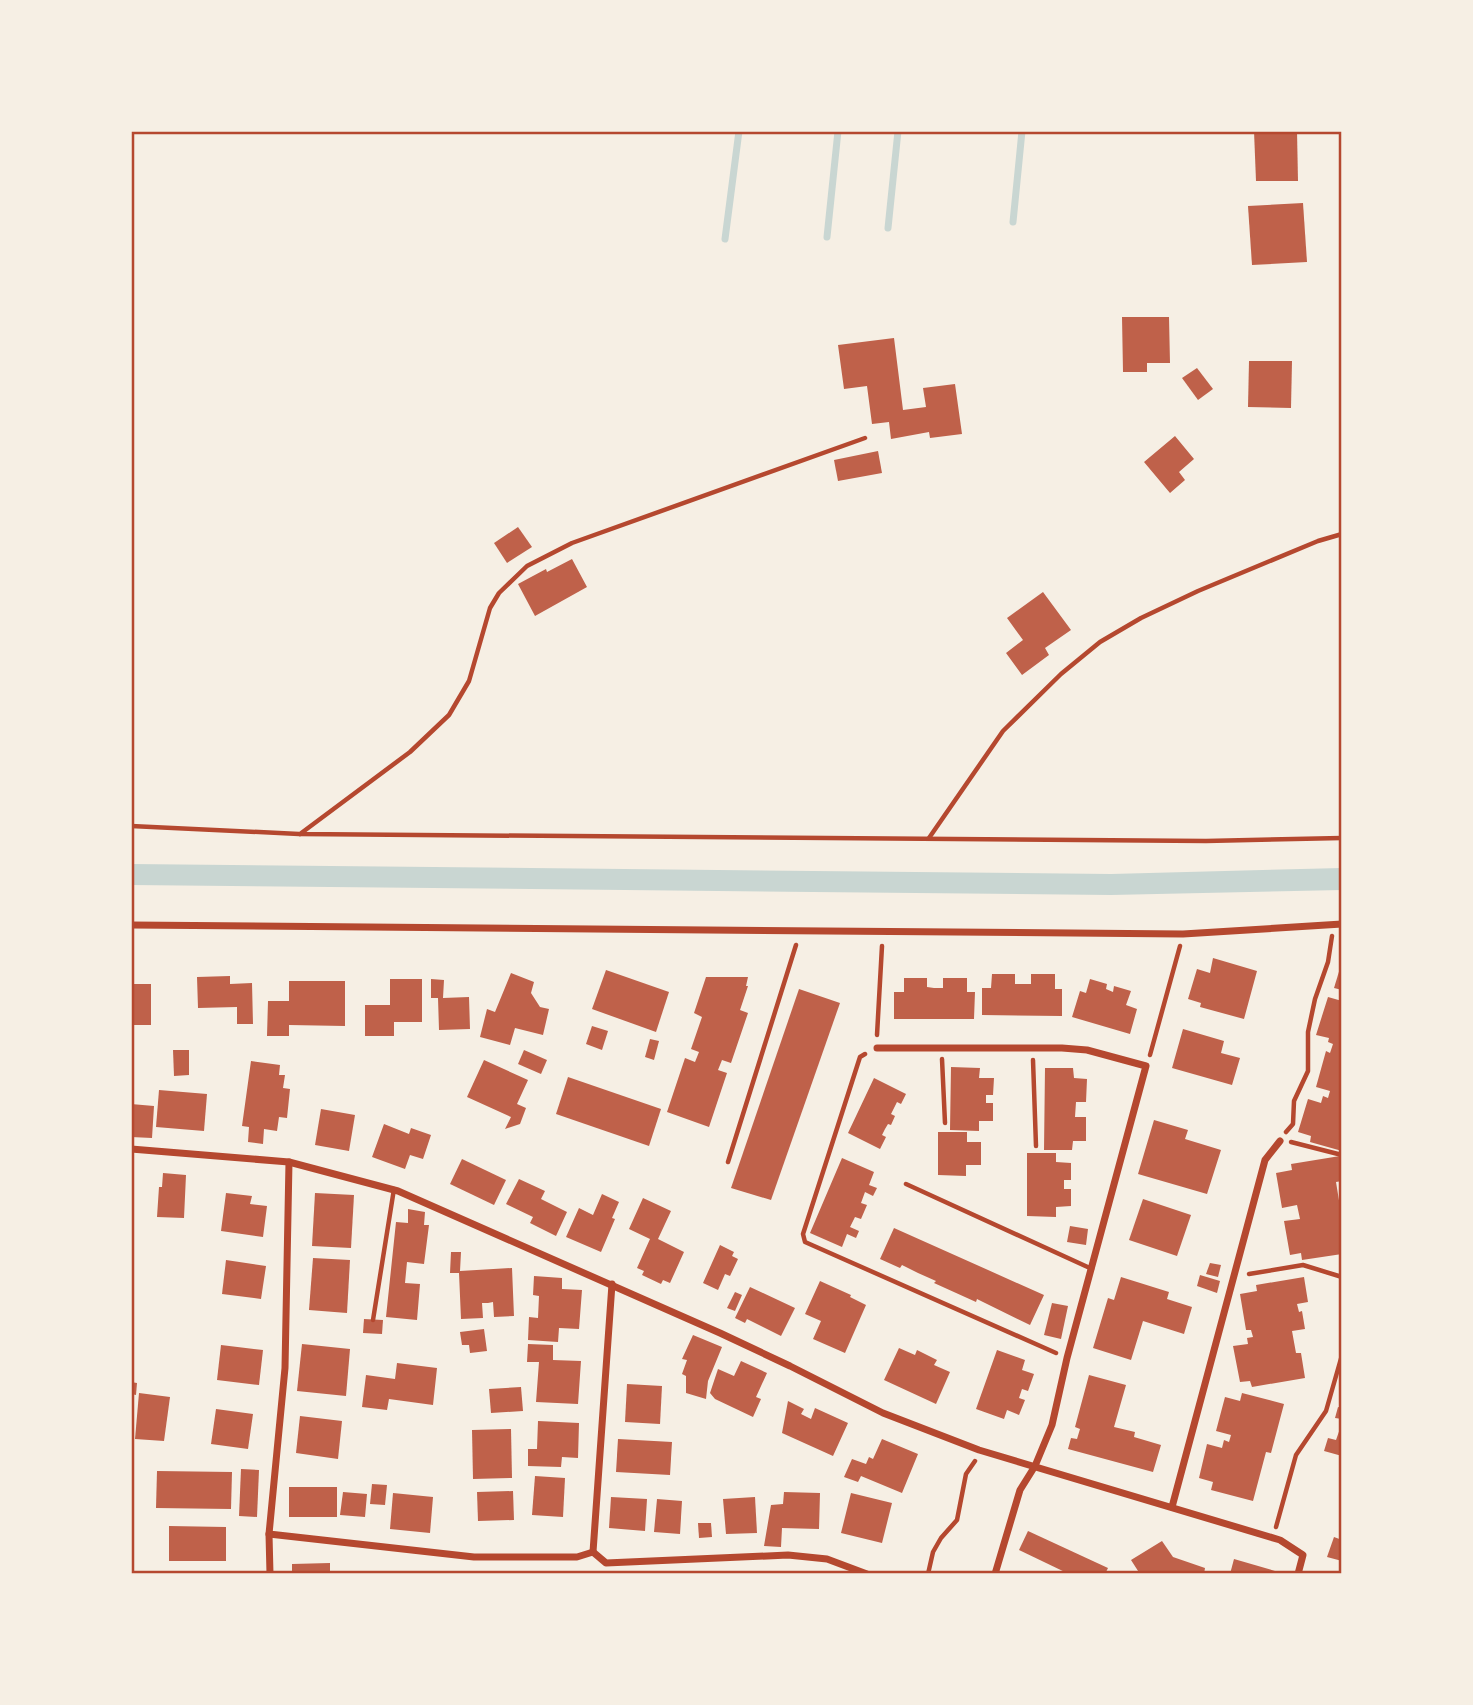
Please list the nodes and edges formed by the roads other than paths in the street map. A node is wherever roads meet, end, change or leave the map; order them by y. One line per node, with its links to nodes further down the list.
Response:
1 (865, 438): 4 (lane)
2 (1342, 534): 6 (lane)
3 (131, 826): 4 (lane)
4 (299, 834): 6 (lane)
5 (1342, 838): 6 (lane)
6 (929, 839)
7 (1338, 924): 8 (street)
8 (131, 925)
9 (877, 1048): 15 (street)
10 (1280, 1142): 19 (street)
11 (131, 1149): 12 (street)
12 (289, 1162): 14 (street); 20 (street)
13 (906, 1184): 15 (lane)
14 (394, 1189): 16 (street); 17 (lane)
15 (1092, 1269): 18 (street)
16 (612, 1284): 18 (street); 21 (street)
17 (373, 1320)
18 (1035, 1466): 19 (street); 24 (street)
19 (1172, 1507): 25 (street)
20 (269, 1534): 21 (street); 22 (street)
21 (593, 1552): 23 (street)
22 (270, 1574)
23 (867, 1574)
24 (995, 1574)
25 (1297, 1574)

